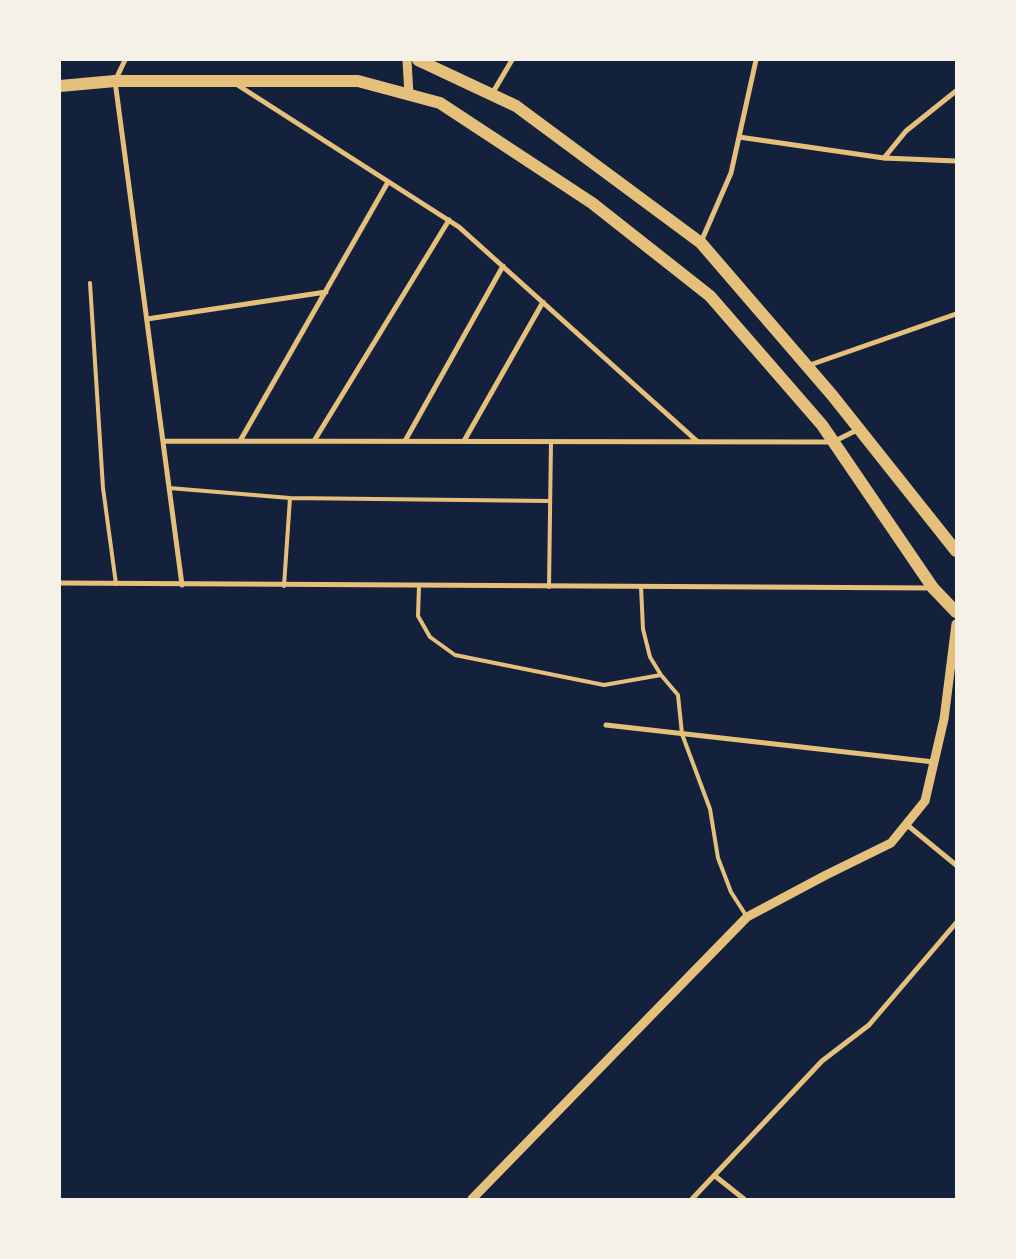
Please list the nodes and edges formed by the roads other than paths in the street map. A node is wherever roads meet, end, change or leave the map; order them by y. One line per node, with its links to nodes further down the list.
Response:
1 (125, 60): 6 (street)
2 (407, 60): 11 (street)
3 (418, 60): 10 (main road)
4 (512, 60): 10 (street)
5 (756, 60): 12 (street)
6 (116, 81): 7 (main road); 8 (main road); 23 (street)
7 (231, 81): 11 (main road); 15 (street)
8 (60, 86)
9 (956, 91): 13 (street)
10 (491, 94): 17 (main road)
11 (409, 95): 33 (main road)
12 (740, 137): 13 (street); 17 (street)
13 (884, 158): 14 (street)
14 (956, 161)
15 (388, 182): 16 (street); 20 (street)
16 (449, 220): 18 (street); 28 (street)
17 (701, 242): 24 (main road)
18 (503, 266): 21 (street); 29 (street)
19 (90, 283): 39 (lane)
20 (326, 292): 23 (street); 27 (street)
21 (543, 302): 30 (street); 32 (street)
22 (956, 314): 24 (street)
23 (147, 320): 26 (street)
24 (807, 366): 25 (main road)
25 (859, 429): 33 (street); 37 (main road)
26 (163, 440): 27 (street); 34 (street)
27 (240, 441): 28 (street)
28 (314, 441): 29 (street)
29 (405, 441): 30 (street)
30 (464, 441): 31 (street)
31 (552, 442): 32 (street); 36 (lane)
32 (699, 442): 33 (street)
33 (833, 442): 45 (main road)
34 (169, 488): 35 (lane); 40 (street)
35 (290, 498): 36 (lane); 41 (lane)
36 (550, 501): 43 (lane)
37 (956, 551)
38 (60, 584): 39 (street)
39 (116, 584): 40 (street)
40 (182, 585): 41 (street)
41 (284, 586): 42 (street)
42 (419, 586): 43 (street); 48 (lane)
43 (549, 587): 44 (street)
44 (641, 587): 45 (street); 48 (lane)
45 (933, 588): 46 (main road)
46 (956, 612)
47 (956, 624): 51 (street)
48 (661, 675): 50 (lane)
49 (606, 725): 50 (street)
50 (682, 734): 51 (street); 54 (lane)
51 (934, 762): 52 (street)
52 (906, 824): 53 (street); 54 (street)
53 (956, 865)
54 (747, 917): 57 (street)
55 (956, 923): 56 (street)
56 (715, 1176): 58 (street); 59 (street)
57 (472, 1199)
58 (692, 1199)
59 (744, 1199)

